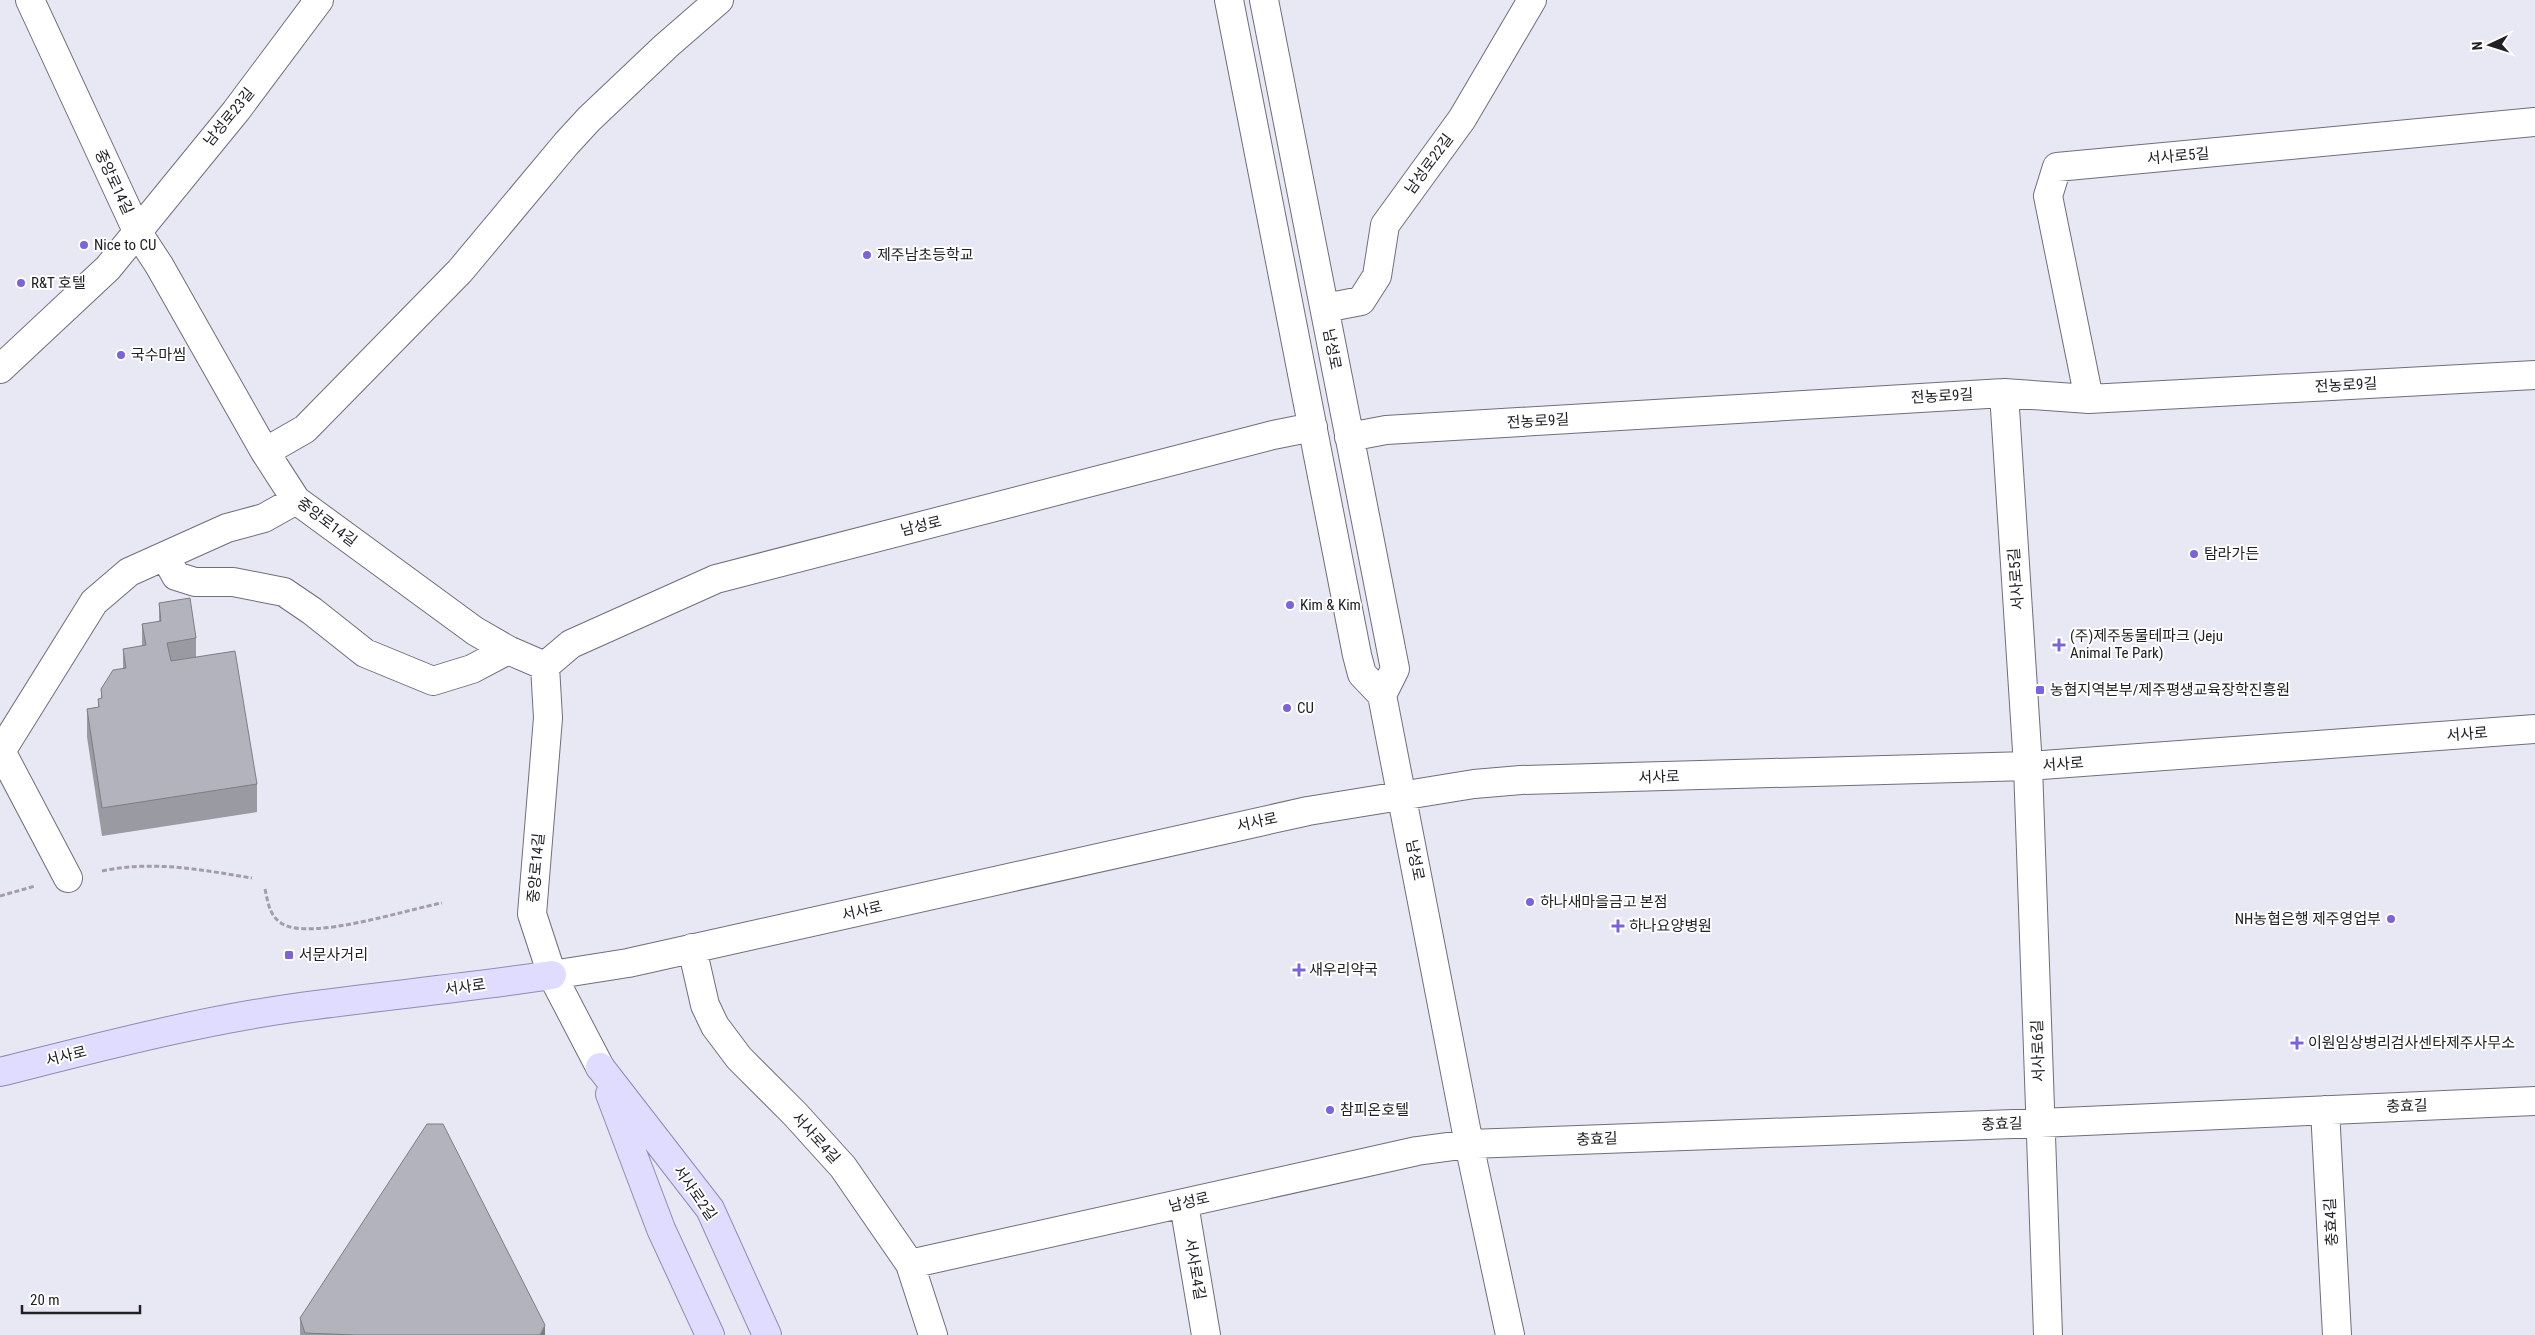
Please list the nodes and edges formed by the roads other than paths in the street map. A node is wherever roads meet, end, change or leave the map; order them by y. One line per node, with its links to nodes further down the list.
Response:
1 (30, 0): 8 (street, 중앙로14길)
2 (320, 0): 8 (street, 남성로23길)
3 (719, 0): 16 (street)
4 (1229, 0): 14 (street)
5 (1264, 0): 9 (street, 남성로)
6 (1532, 0): 9 (street, 남성로22길)
7 (2535, 122): 13 (street, 서사로5길)
8 (138, 234): 10 (street, 남성로23길); 16 (street, 중앙로14길)
9 (1325, 308): 15 (street, 남성로)
10 (0, 369)
11 (2535, 375): 13 (street, 전농로9길)
12 (2004, 393): 13 (street, 전농로9길); 15 (street, 전농로9길); 24 (street, 서사로5길)
13 (2089, 399)
14 (1313, 427): 20 (street, 남성로); 21 (street)
15 (1349, 437): 21 (street, 남성로)
16 (265, 452): 17 (street, 중앙로14길)
17 (296, 500): 18 (street); 19 (street, 중앙로14길)
18 (165, 556): 19 (street); 23 (street)
19 (508, 650): 20 (street, 중앙로14길)
20 (545, 666): 28 (street, 중앙로14길)
21 (1382, 695): 25 (street, 남성로)
22 (2535, 729): 24 (street, 서사로)
23 (0, 752): 26 (street)
24 (2028, 766): 25 (street, 서사로); 33 (street, 서사로6길)
25 (1402, 795): 27 (street, 서사로); 34 (street, 남성로)
26 (68, 878)
27 (692, 948): 28 (street, 서사로); 36 (street, 서사로4길)
28 (552, 974): 29 (street, 서사로2길); 30 (main road, 서사로)
29 (600, 1066): 37 (main road, 서사로2길); 38 (main road, 서사로2길)
30 (0, 1072)
31 (2535, 1101): 32 (street, 충효길)
32 (2325, 1110): 33 (street, 충효길); 43 (street, 충효4길)
33 (2040, 1123): 34 (street, 충효길); 42 (street, 서사로6길)
34 (1469, 1144): 35 (street, 남성로); 41 (street, 남성로)
35 (1184, 1204): 36 (street, 남성로); 40 (street, 서사로4길)
36 (910, 1264): 39 (street, 서사로4길)
37 (710, 1335)
38 (767, 1335)
39 (933, 1335)
40 (1206, 1335)
41 (1510, 1335)
42 (2048, 1335)
43 (2337, 1335)

